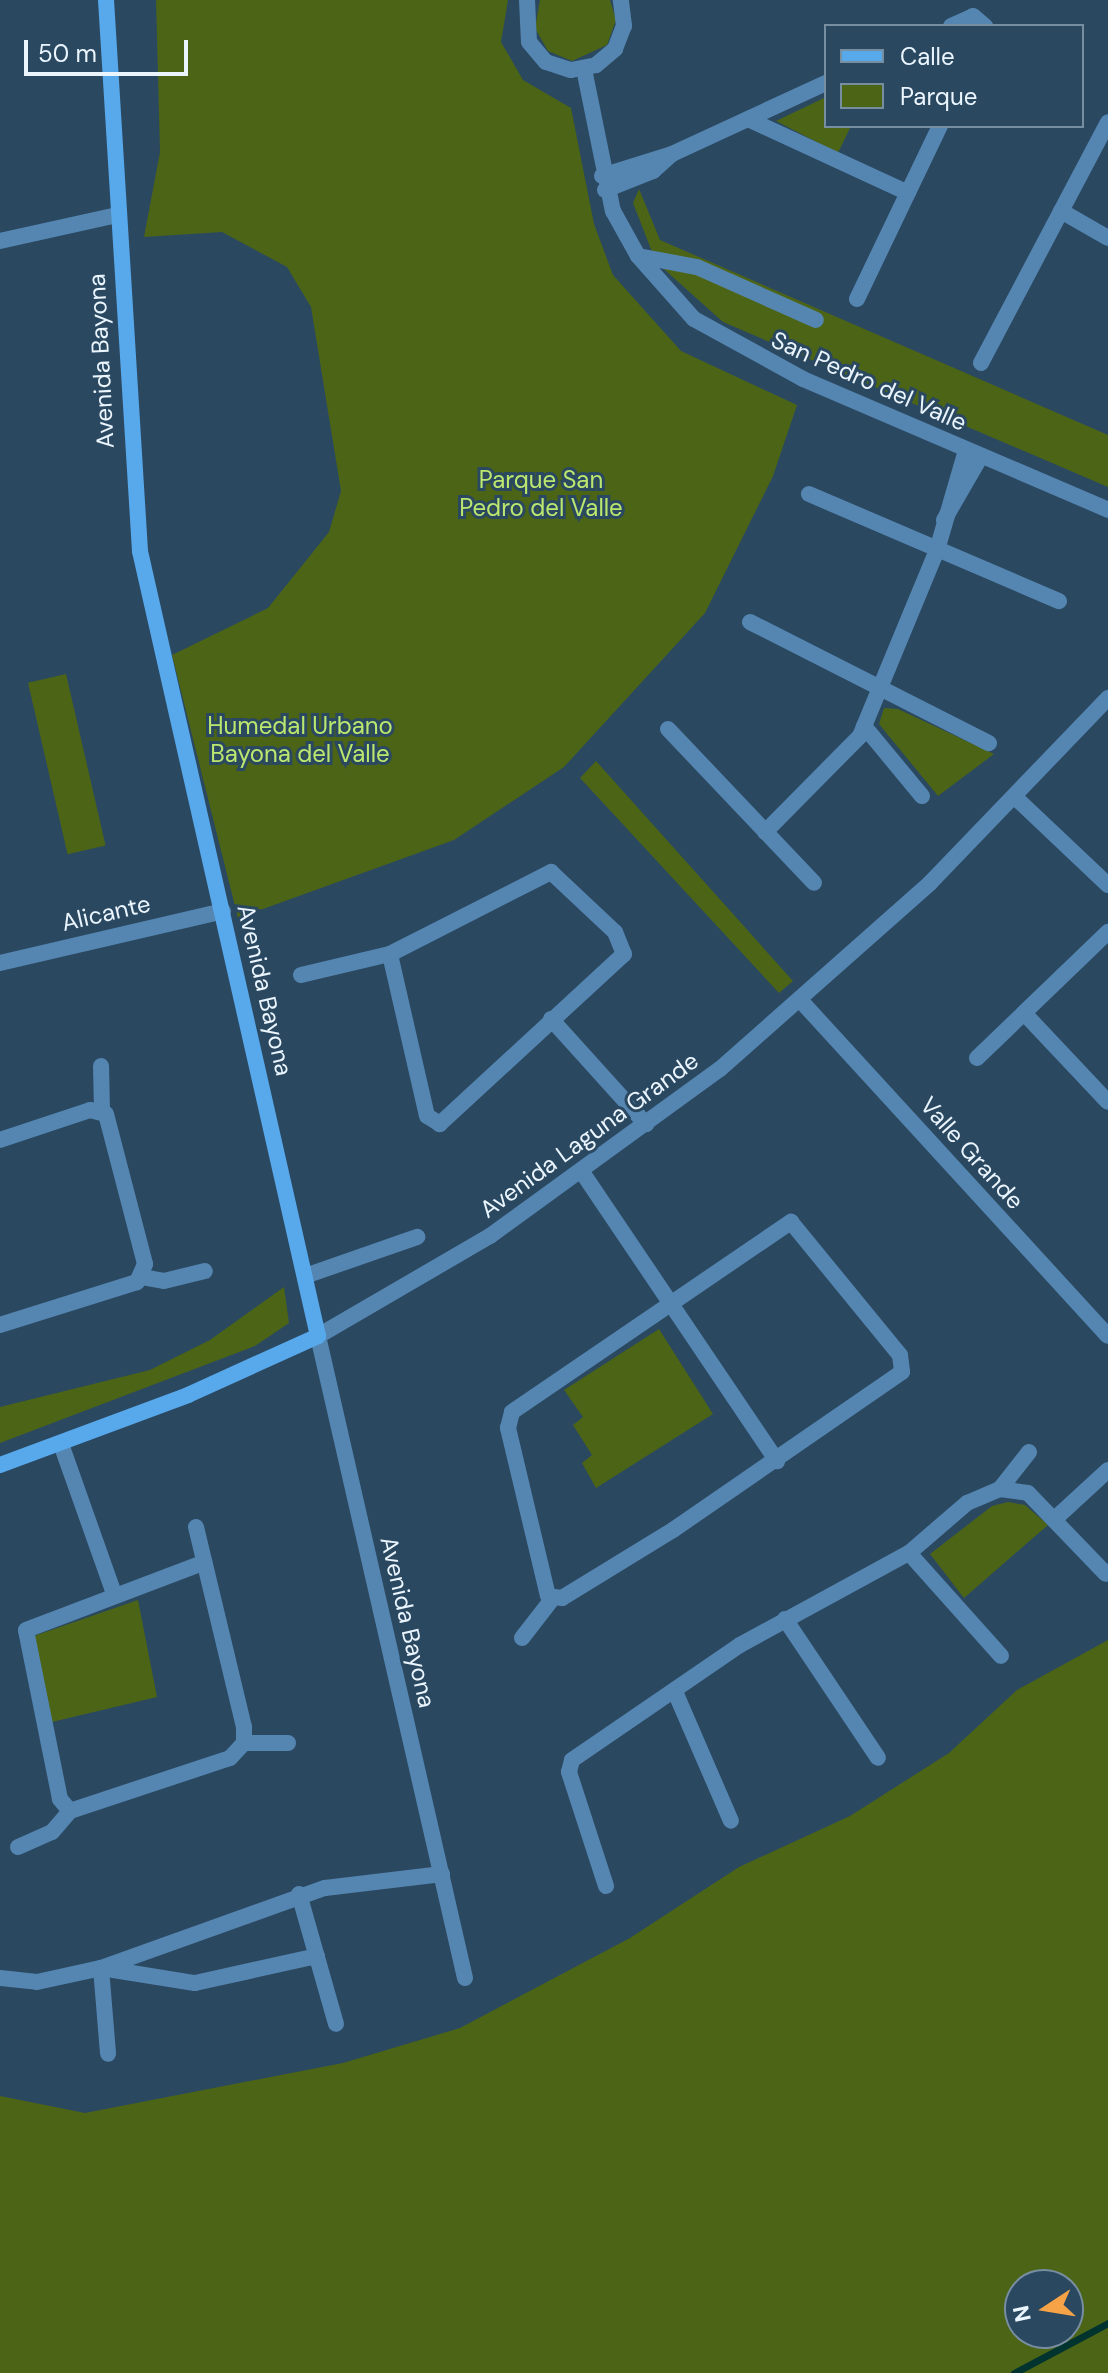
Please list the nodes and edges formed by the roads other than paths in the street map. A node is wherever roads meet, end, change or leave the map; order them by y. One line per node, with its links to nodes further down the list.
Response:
1 (106, 0): 14 (main road, Avenida Bayona)
2 (527, 0): 6 (street)
3 (622, 0): 6 (street)
4 (955, 24): 5 (street)
5 (983, 24)
6 (584, 69): 11 (street, San Pedro del Valle)
7 (824, 84): 8 (street)
8 (748, 119): 11 (street); 12 (street)
9 (1108, 122): 13 (street)
10 (939, 128): 12 (street)
11 (604, 183): 17 (street, San Pedro del Valle)
12 (908, 193): 18 (street)
13 (1061, 211): 15 (street); 20 (street)
14 (117, 215): 16 (street); 37 (main road, Avenida Bayona)
15 (1108, 238)
16 (0, 241)
17 (638, 256): 19 (street, San Pedro del Valle); 21 (street, San Pedro del Valle)
18 (857, 299)
19 (816, 320)
20 (981, 363)
21 (974, 453): 23 (street, San Pedro del Valle); 24 (street)
22 (809, 494): 24 (street)
23 (1108, 510)
24 (937, 550): 25 (street); 27 (street)
25 (1059, 601)
26 (750, 622): 27 (street)
27 (879, 692): 29 (street); 31 (street)
28 (1108, 698): 33 (street, Avenida Laguna Grande)
29 (864, 726): 32 (street); 34 (street)
30 (668, 729): 34 (street)
31 (989, 743)
32 (922, 796)
33 (1017, 799): 36 (street); 42 (street, Avenida Laguna Grande)
34 (765, 832): 35 (street)
35 (814, 883)
36 (1108, 885)
37 (223, 911): 40 (street, Alicante); 54 (main road, Avenida Bayona)
38 (1108, 932): 43 (street)
39 (390, 954): 41 (street); 44 (street); 44 (street)
40 (0, 963)
41 (301, 975)
42 (801, 1001): 49 (street, Avenida Laguna Grande); 59 (street, Valle Grande)
43 (1024, 1013): 45 (street); 47 (street)
44 (551, 1019): 49 (street)
45 (977, 1058)
46 (101, 1066): 48 (street)
47 (1108, 1102)
48 (102, 1111): 50 (street); 55 (street)
49 (646, 1124): 51 (street, Avenida Laguna Grande)
50 (0, 1140)
51 (582, 1172): 56 (street); 58 (street, Avenida Laguna Grande)
52 (417, 1237): 54 (street)
53 (205, 1271): 55 (street)
54 (305, 1276): 58 (main road, Avenida Bayona)
55 (142, 1277): 57 (street)
56 (674, 1308): 62 (street); 62 (street); 72 (street)
57 (0, 1325)
58 (318, 1336): 60 (main road, Avenida Laguna Grande); 83 (street, Avenida Bayona)
59 (1108, 1336)
60 (61, 1444): 63 (main road, Avenida Laguna Grande); 71 (street)
61 (1029, 1452): 65 (street)
62 (777, 1461): 72 (street)
63 (0, 1465)
64 (1108, 1470): 66 (street)
65 (1000, 1489): 66 (street); 68 (street)
66 (1058, 1516): 70 (street)
67 (196, 1527): 69 (street)
68 (909, 1553): 73 (street); 75 (street)
69 (205, 1562): 71 (street); 77 (street)
70 (1106, 1574)
71 (114, 1594): 80 (street)
72 (553, 1598): 74 (street)
73 (785, 1619): 76 (street); 79 (street)
74 (522, 1638)
75 (1001, 1656)
76 (676, 1694): 81 (street); 84 (street)
77 (244, 1743): 78 (street); 80 (street)
78 (288, 1743)
79 (878, 1758)
80 (70, 1811): 82 (street)
81 (731, 1821)
82 (18, 1847)
83 (442, 1874): 85 (street); 89 (street, Avenida Bayona)
84 (606, 1886)
85 (299, 1894): 86 (street); 87 (street)
86 (317, 1956): 87 (street); 90 (street)
87 (101, 1968): 88 (street); 91 (street)
88 (0, 1978)
89 (465, 1978)
90 (336, 2024)
91 (108, 2054)

